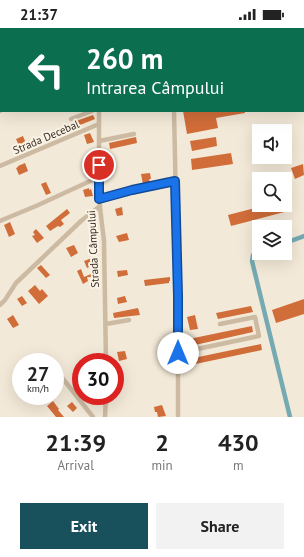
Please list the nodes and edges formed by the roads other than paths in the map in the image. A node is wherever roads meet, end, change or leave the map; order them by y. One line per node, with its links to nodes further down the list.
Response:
1 (89, 112): 4 (street)
2 (99, 112): 5 (street, Strada Câmpului)
3 (174, 112): 10 (street)
4 (71, 119)
5 (99, 124): 7 (street, Strada Câmpului); 8 (street, Strada Decebal)
6 (134, 134): 7 (street)
7 (99, 141): 9 (street, Strada Câmpului)
8 (0, 166)
9 (99, 177): 11 (street, Strada Câmpului); 13 (street)
10 (175, 181): 11 (street); 19 (street)
11 (99, 199): 12 (street, Strada Câmpului)
12 (100, 206): 14 (street); 16 (street, Strada Câmpului)
13 (0, 220)
14 (0, 304)
15 (129, 320): 16 (street)
16 (106, 324): 18 (street, Strada Câmpului)
17 (220, 324): 19 (street)
18 (106, 353)
19 (178, 353): 24 (street)
20 (64, 380): 22 (street)
21 (106, 405): 23 (street)
22 (93, 417)
23 (105, 417)
24 (178, 417)

